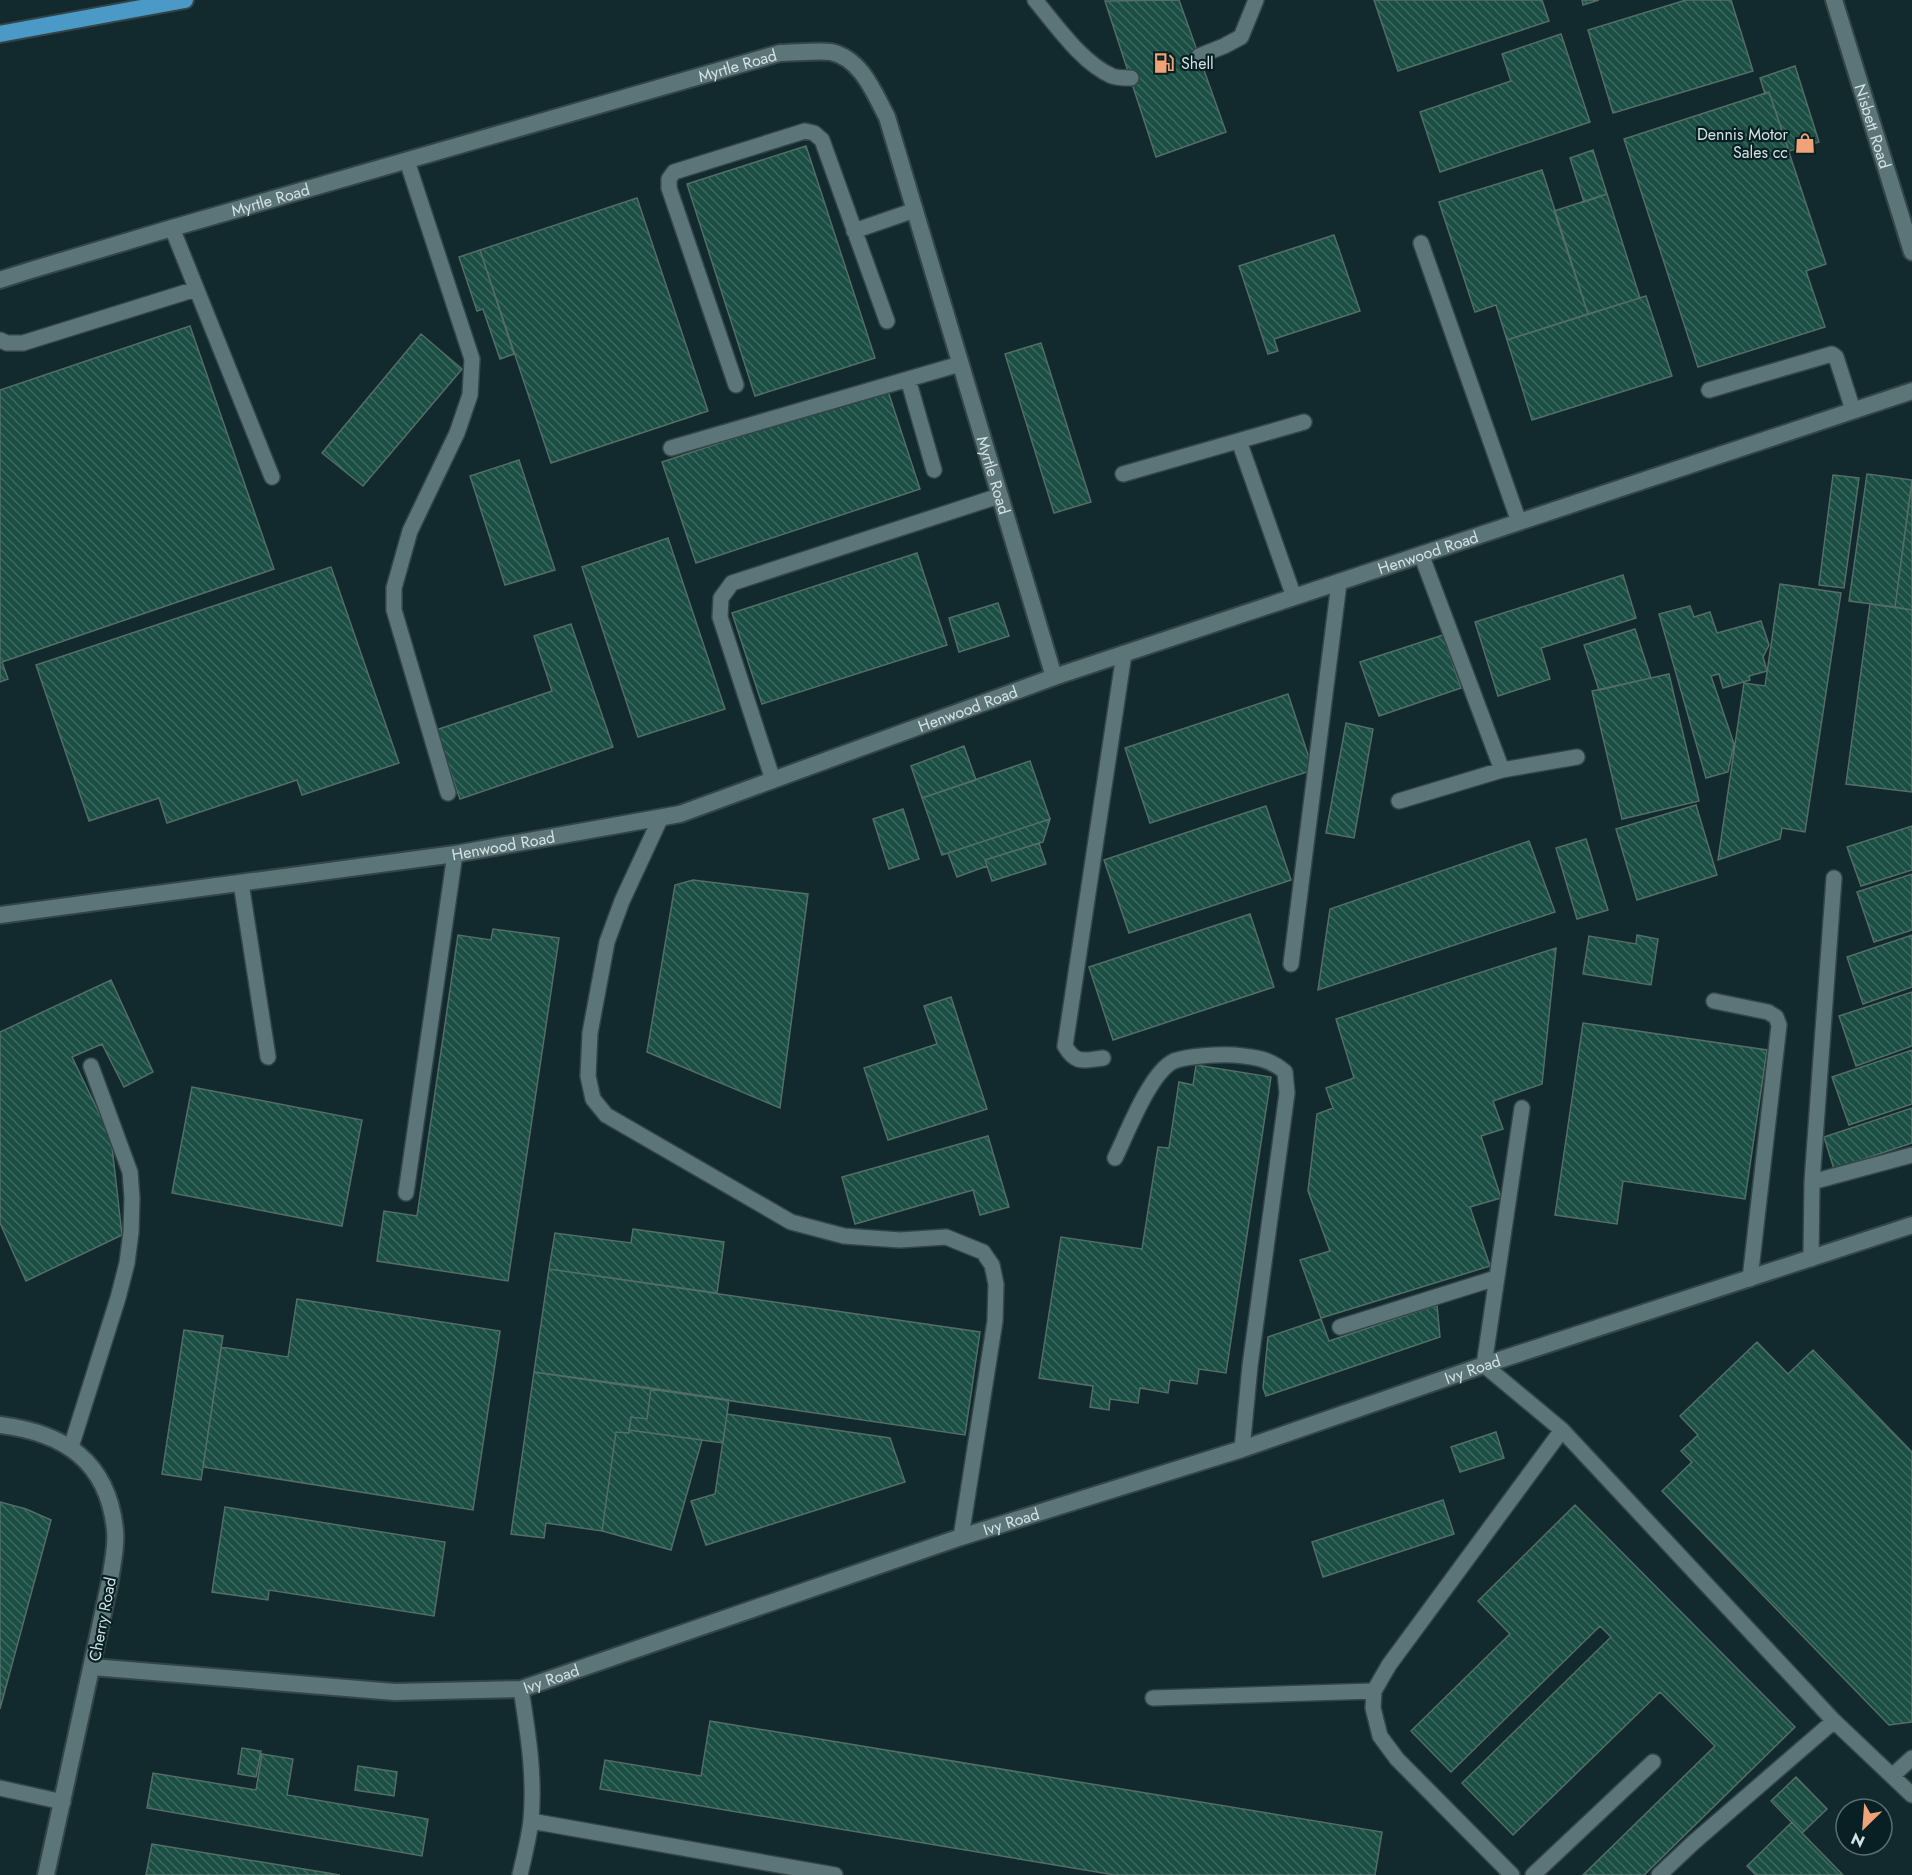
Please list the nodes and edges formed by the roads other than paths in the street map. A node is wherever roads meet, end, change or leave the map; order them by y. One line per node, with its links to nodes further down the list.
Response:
1 (185, 0): 5 (highway)
2 (1035, 0): 7 (lane)
3 (1256, 0): 6 (lane)
4 (1834, 0): 13 (street, Nisbett Road)
5 (0, 34)
6 (1199, 56)
7 (1131, 78)
8 (407, 161): 9 (street, Myrtle Road); 10 (street, Myrtle Road); 40 (lane)
9 (915, 210): 11 (lane); 18 (street, Myrtle Road)
10 (172, 228): 14 (street, Myrtle Road); 15 (lane)
11 (854, 231): 16 (lane); 20 (lane)
12 (1421, 243): 31 (lane)
13 (1912, 252)
14 (0, 280)
15 (196, 289): 17 (lane); 29 (lane)
16 (886, 321)
17 (0, 340)
18 (960, 364): 19 (lane); 30 (street, Myrtle Road)
19 (908, 379): 26 (lane); 27 (lane)
20 (736, 385)
21 (1709, 390): 23 (lane)
22 (1912, 390): 23 (street, Henwood Road)
23 (1854, 410): 31 (street, Henwood Road)
24 (1304, 422): 25 (lane)
25 (1239, 441): 28 (lane); 34 (lane)
26 (671, 448)
27 (934, 470)
28 (1122, 474)
29 (272, 477)
30 (999, 496): 36 (street, Myrtle Road); 39 (lane)
31 (1519, 522): 32 (street, Henwood Road)
32 (1421, 554): 33 (street, Henwood Road); 38 (lane)
33 (1339, 583): 34 (street, Henwood Road); 47 (lane)
34 (1294, 597): 35 (street, Henwood Road)
35 (1124, 654): 36 (street, Henwood Road); 50 (lane)
36 (1054, 677): 39 (street, Henwood Road)
37 (1578, 757): 38 (lane)
38 (1502, 770): 41 (lane)
39 (773, 780): 42 (street, Henwood Road)
40 (447, 793)
41 (1399, 801)
42 (661, 817): 43 (street, Henwood Road); 67 (lane)
43 (455, 854): 45 (street, Henwood Road); 56 (lane)
44 (1834, 878): 55 (lane)
45 (241, 883): 46 (street, Henwood Road); 49 (lane)
46 (0, 915)
47 (1291, 964)
48 (1714, 1001): 60 (lane)
49 (268, 1057)
50 (1103, 1058)
51 (92, 1066): 65 (lane)
52 (1522, 1108): 59 (lane)
53 (1912, 1155): 55 (lane)
54 (1115, 1158): 66 (lane)
55 (1812, 1182): 58 (lane)
56 (406, 1193)
57 (1912, 1225): 58 (street, Ivy Road)
58 (1811, 1259): 60 (street, Ivy Road)
59 (1496, 1278): 61 (lane); 62 (lane)
60 (1750, 1279): 62 (street, Ivy Road)
61 (1340, 1327)
62 (1484, 1365): 64 (lane); 66 (street, Ivy Road)
63 (0, 1425): 65 (street, Cherry Road)
64 (1562, 1430): 70 (lane); 72 (lane)
65 (71, 1447): 68 (street, Cherry Road)
66 (1242, 1449): 67 (street, Ivy Road)
67 (961, 1537): 69 (street, Ivy Road)
68 (92, 1667): 69 (street, Ivy Road); 78 (street, Cherry Road)
69 (522, 1689): 79 (lane)
70 (1374, 1691): 71 (lane); 83 (lane)
71 (1153, 1698)
72 (1834, 1721): 75 (lane); 85 (lane)
73 (1912, 1758): 75 (lane)
74 (1653, 1762): 84 (lane)
75 (1892, 1776): 77 (lane)
76 (0, 1788): 78 (lane)
77 (1912, 1795)
78 (63, 1802): 80 (street, Cherry Road)
79 (531, 1821): 81 (lane); 82 (lane)
80 (46, 1875)
81 (520, 1875)
82 (835, 1875)
83 (1512, 1875)
84 (1533, 1875)
85 (1659, 1875)

